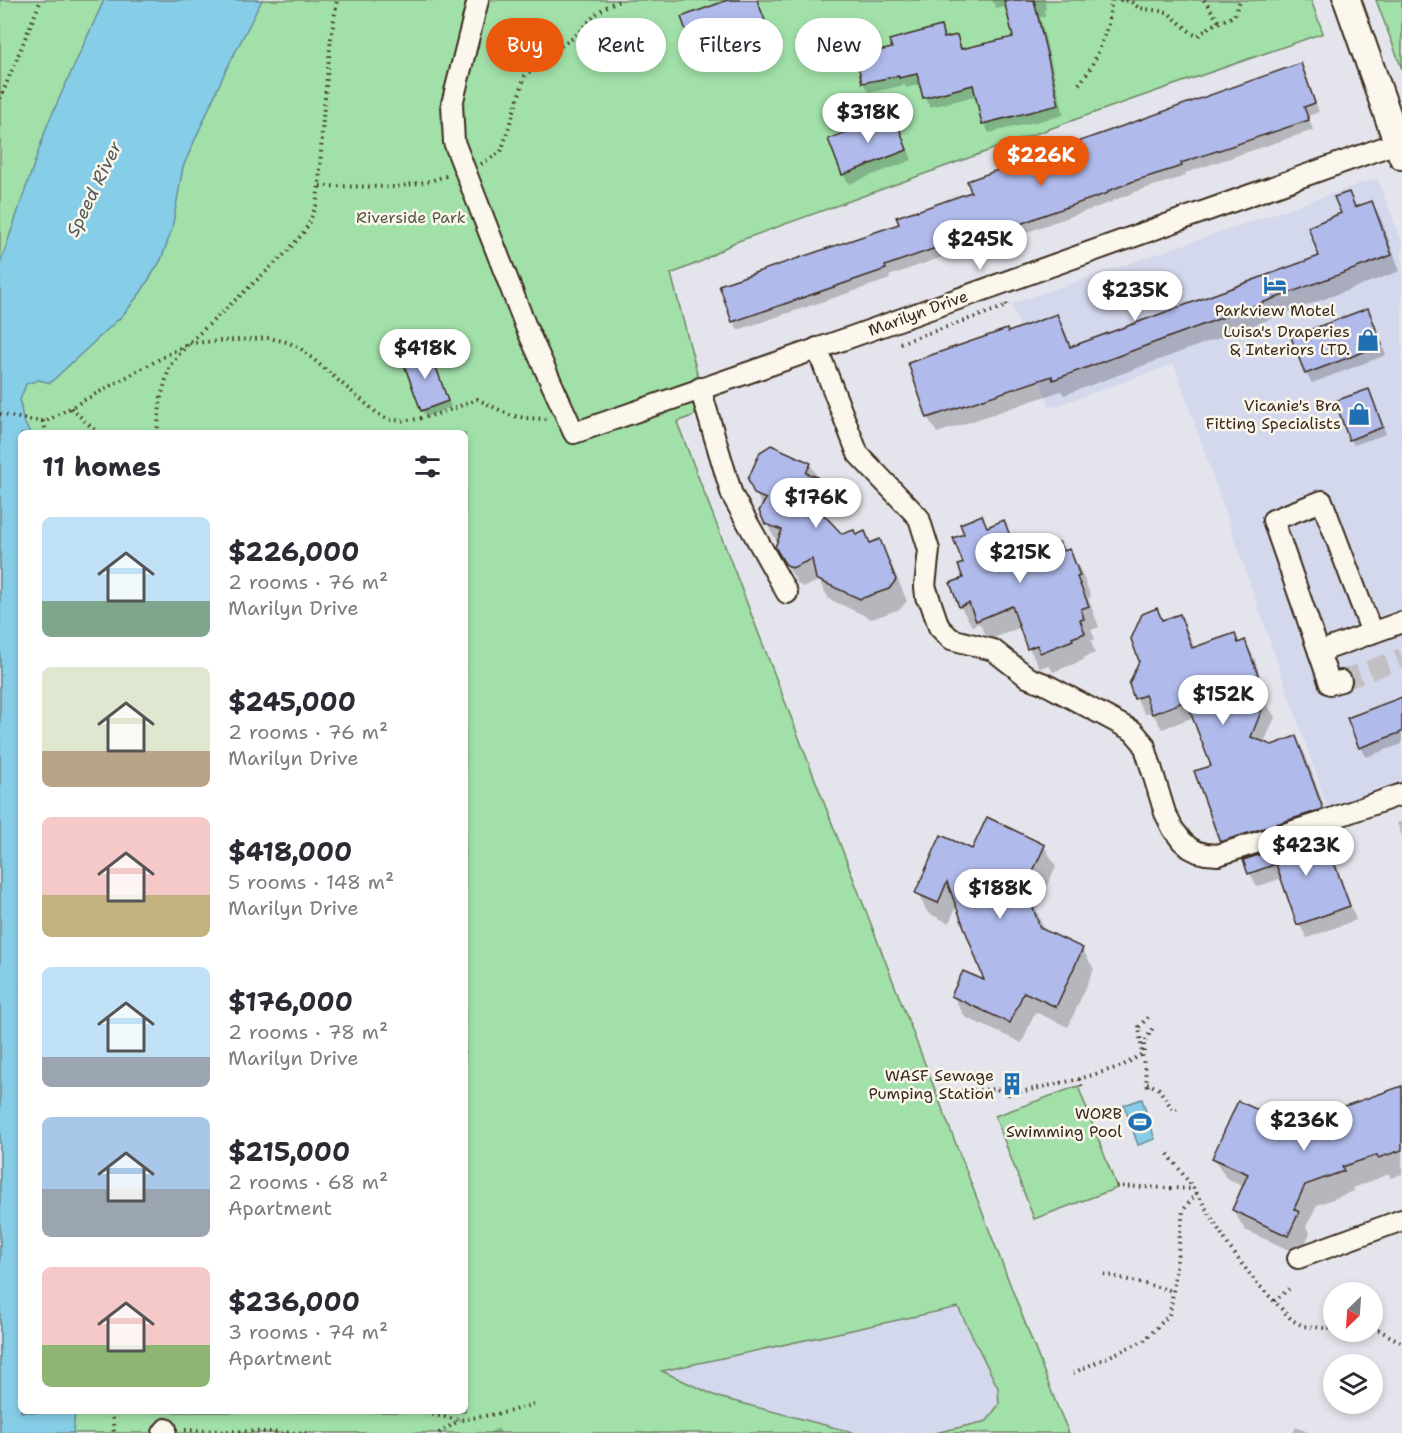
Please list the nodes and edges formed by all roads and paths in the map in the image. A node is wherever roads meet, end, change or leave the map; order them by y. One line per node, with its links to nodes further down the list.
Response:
1 (41, 0): 12 (path)
2 (337, 0): 15 (path)
3 (478, 0): 14 (street)
4 (622, 0): 14 (path)
5 (1112, 0): 11 (path)
6 (1120, 0): 10 (path)
7 (1204, 0): 10 (path)
8 (1240, 0): 10 (path)
9 (1347, 0): 13 (main road)
10 (1219, 22)
11 (1079, 84)
12 (0, 99)
13 (1400, 147): 17 (street, Marilyn Drive)
14 (465, 170): 15 (path); 25 (street)
15 (319, 186): 16 (path)
16 (189, 343): 19 (path); 24 (path); 25 (path)
17 (817, 348): 18 (street, Marilyn Drive); 26 (street)
18 (700, 388): 25 (street, Marilyn Drive); 27 (street)
19 (71, 408): 21 (path); 23 (path)
20 (0, 414): 21 (path)
21 (43, 421): 22 (path)
22 (46, 430)
23 (95, 430)
24 (158, 430)
25 (574, 432)
26 (925, 586): 28 (street); 33 (street)
27 (787, 593)
28 (926, 610)
29 (1402, 622): 30 (street)
30 (1372, 633): 31 (street); 31 (street)
31 (1319, 652): 32 (street)
32 (1341, 681)
33 (1402, 794)
34 (1148, 1017): 36 (path)
35 (1154, 1027): 36 (path)
36 (1142, 1054): 37 (path); 40 (path)
37 (1079, 1079): 38 (path); 39 (path)
38 (1080, 1088)
39 (961, 1091)
40 (1177, 1109)
41 (1168, 1154): 43 (path)
42 (1116, 1186): 43 (path)
43 (1194, 1189): 48 (path); 49 (path)
44 (1402, 1220): 45 (street)
45 (1298, 1258)
46 (1104, 1274): 48 (path)
47 (1289, 1289): 49 (path)
48 (1173, 1291): 53 (path)
49 (1274, 1301): 50 (path)
50 (1323, 1328)
51 (1383, 1332): 52 (path)
52 (1402, 1343)
53 (1073, 1373)
54 (537, 1403): 57 (path)
55 (112, 1414): 59 (path)
56 (430, 1414): 57 (path)
57 (460, 1420): 61 (path)
58 (164, 1431): 60 (path)
59 (114, 1433)
60 (307, 1433)
61 (439, 1433)

